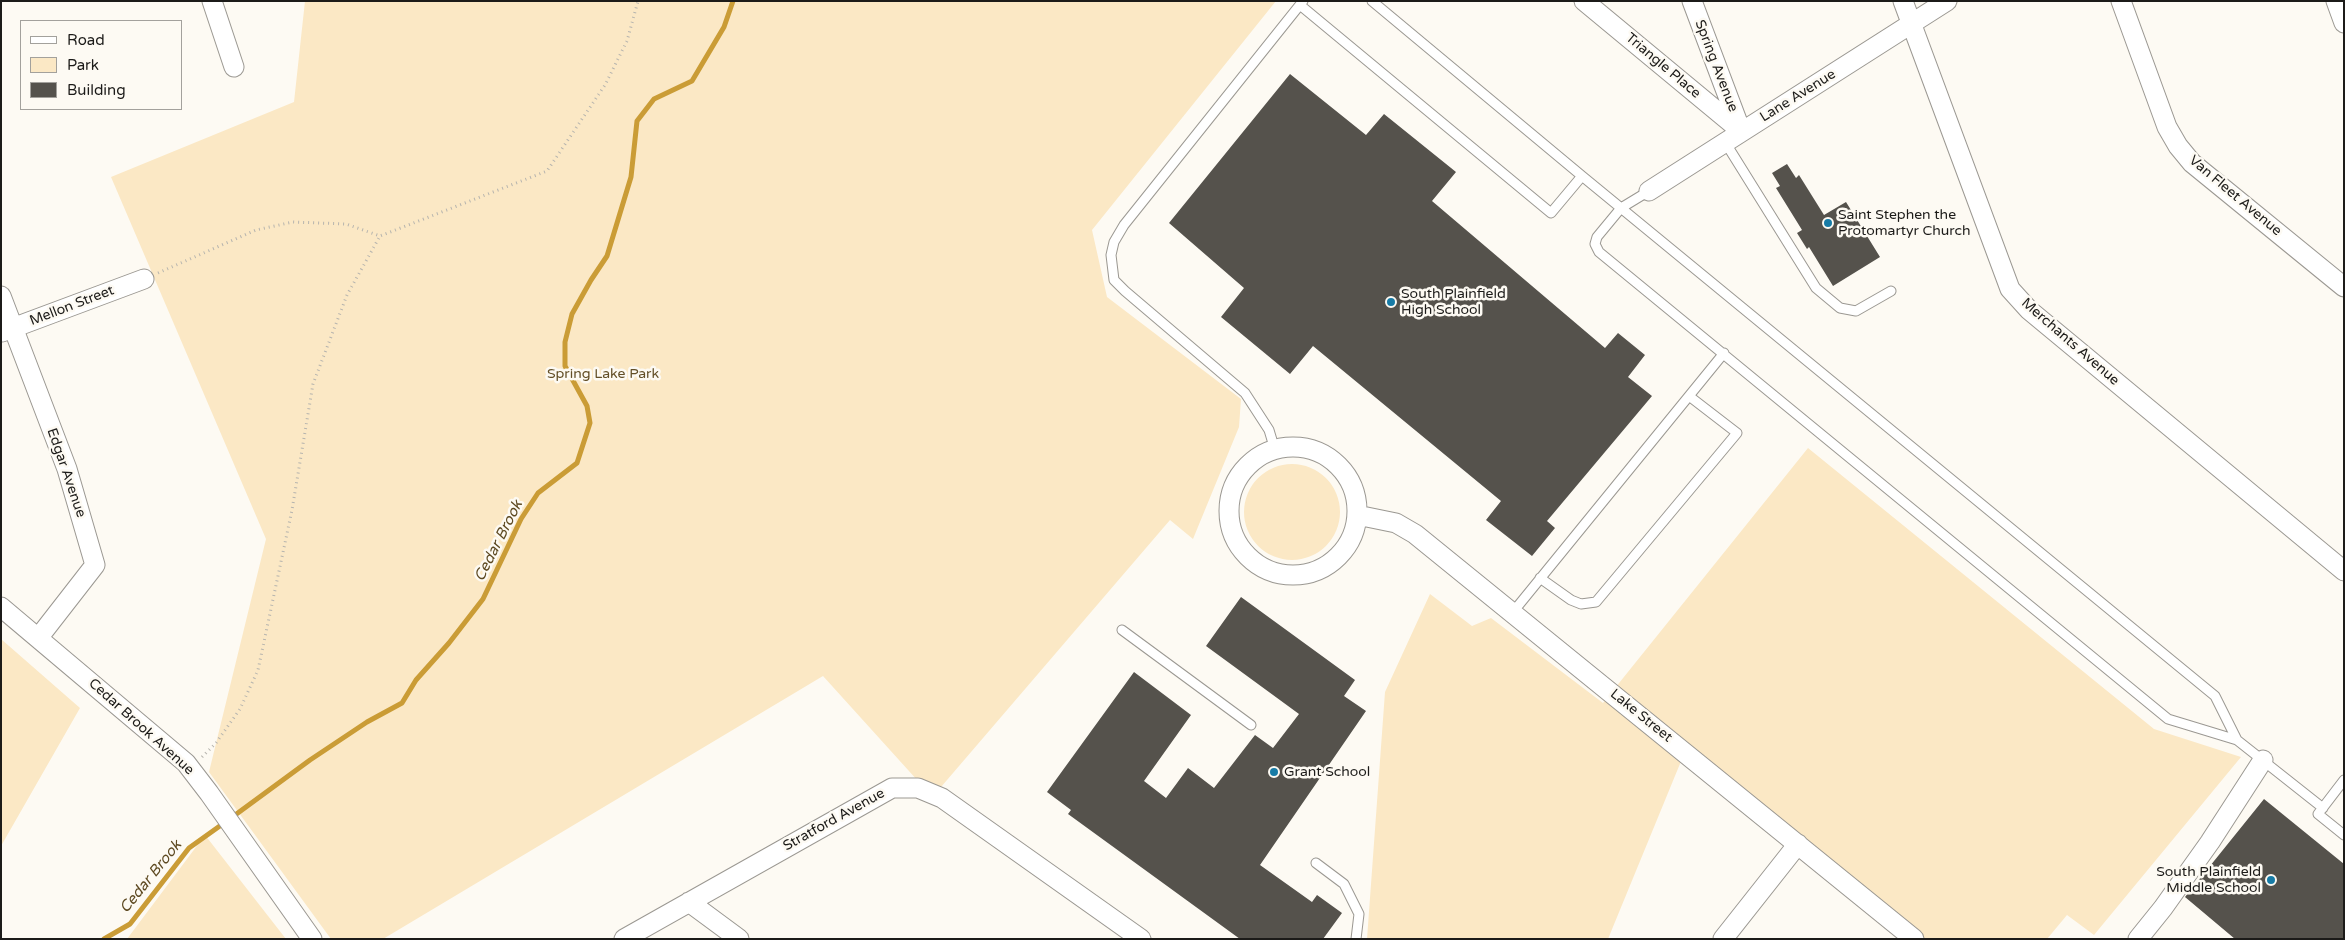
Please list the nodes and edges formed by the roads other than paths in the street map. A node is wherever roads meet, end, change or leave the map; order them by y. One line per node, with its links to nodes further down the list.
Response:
1 (212, 1): 12 (street)
2 (1372, 1): 15 (lane)
3 (1584, 1): 13 (street, Triangle Place)
4 (1692, 1): 13 (street, Spring Avenue)
5 (1903, 1): 11 (street, Merchants Avenue)
6 (1947, 1): 11 (street, Lane Avenue)
7 (2121, 1): 19 (street, Van Fleet Avenue)
8 (2336, 1): 10 (street)
9 (1301, 3): 15 (lane); 25 (lane)
10 (2344, 23)
11 (1911, 24): 13 (street, Lane Avenue); 27 (street, Merchants Avenue)
12 (234, 67)
13 (1741, 131): 14 (street, Lane Avenue)
14 (1725, 142): 16 (street, Lane Avenue); 20 (lane)
15 (1582, 176): 17 (lane)
16 (1649, 191): 17 (lane)
17 (1621, 208): 23 (lane); 34 (lane)
18 (144, 279): 22 (street, Mellon Street)
19 (2344, 287)
20 (1891, 291)
21 (1, 296): 22 (street, Edgar Avenue)
22 (7, 330): 32 (street, Edgar Avenue)
23 (1724, 353): 24 (lane); 34 (lane)
24 (1690, 396): 28 (lane); 28 (lane)
25 (1275, 450): 26 (street); 26 (street)
26 (1357, 515): 30 (street, Lake Street)
27 (2344, 571)
28 (1540, 578): 30 (lane)
29 (1, 607): 32 (street, Cedar Brook Avenue)
30 (1513, 612): 39 (street, Lake Street)
31 (1122, 630): 33 (lane)
32 (39, 637): 42 (street, Cedar Brook Avenue)
33 (1251, 725)
34 (2237, 740): 35 (lane)
35 (2263, 760): 37 (lane); 49 (street)
36 (2343, 783): 37 (lane)
37 (2320, 811): 38 (lane)
38 (2344, 835)
39 (1798, 844): 47 (street); 48 (street, Lake Street)
40 (1316, 863): 46 (lane)
41 (689, 902): 43 (street, Stratford Avenue); 44 (street); 45 (street, Stratford Avenue)
42 (312, 939)
43 (624, 939)
44 (739, 939)
45 (1140, 939)
46 (1356, 939)
47 (1723, 939)
48 (1914, 939)
49 (2138, 939)

